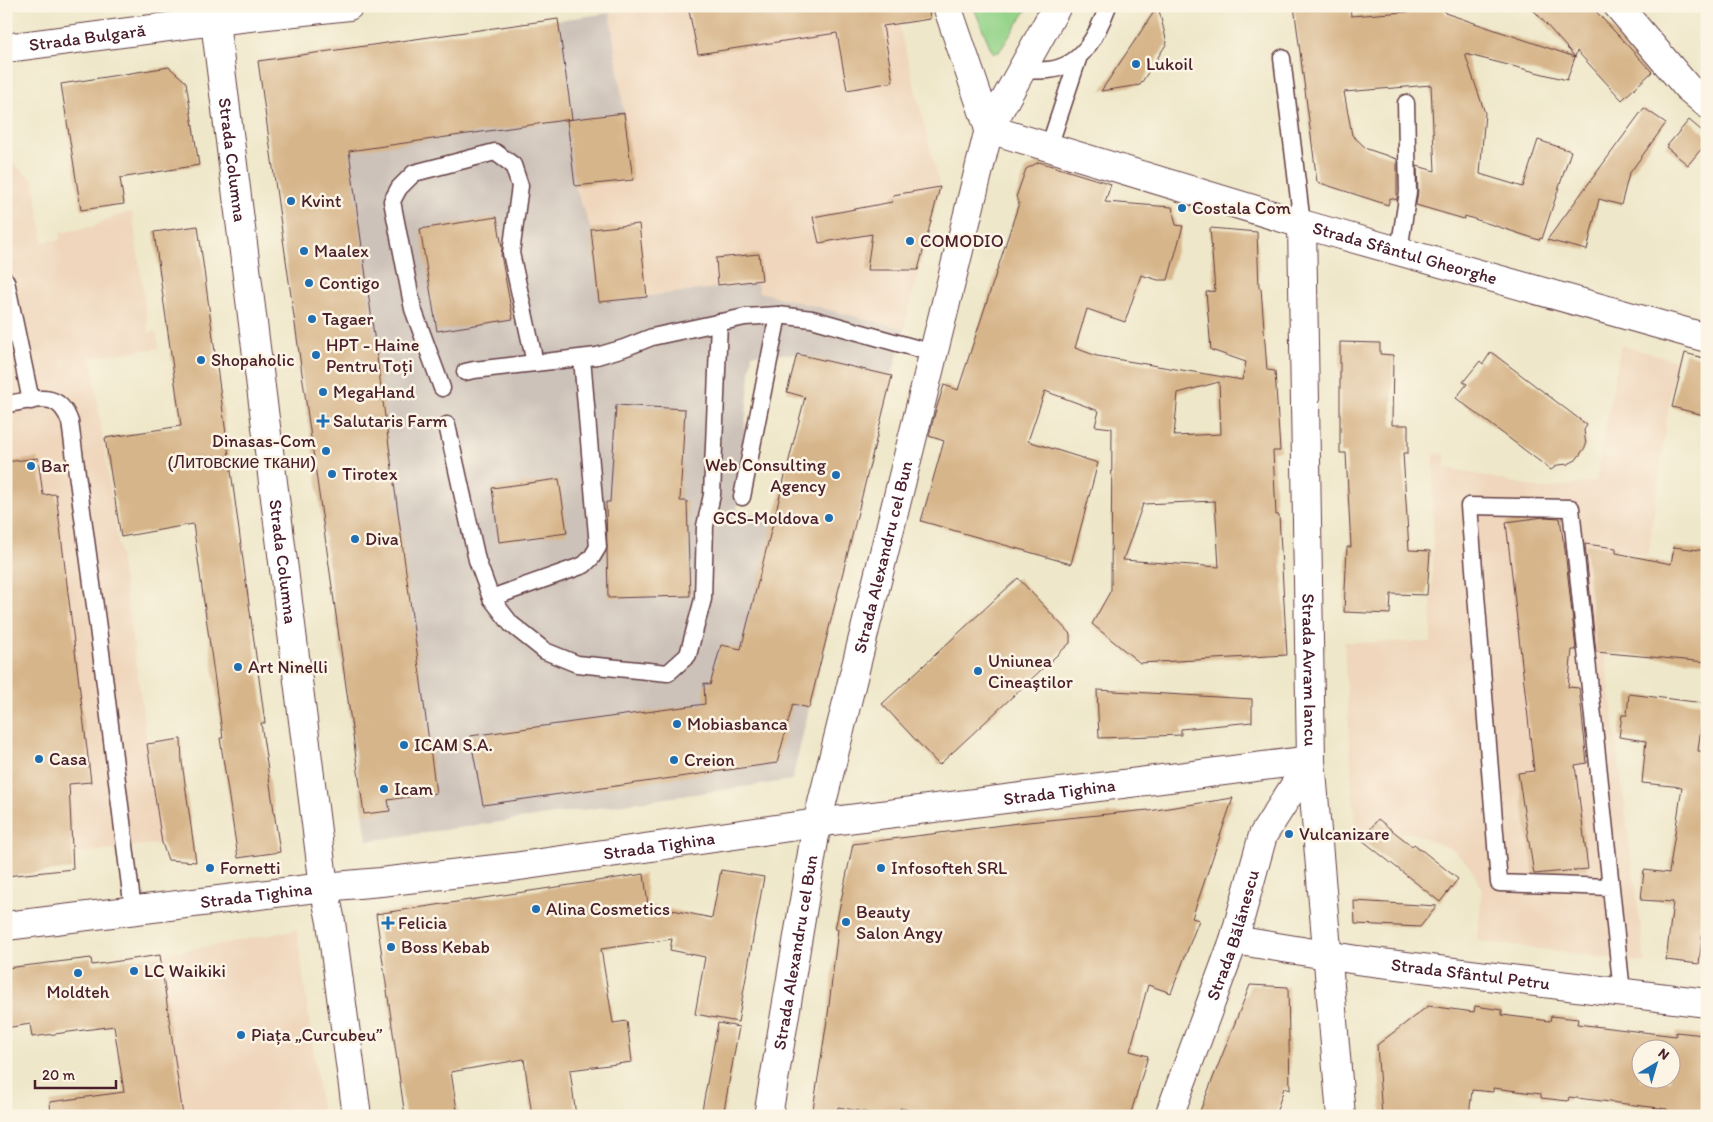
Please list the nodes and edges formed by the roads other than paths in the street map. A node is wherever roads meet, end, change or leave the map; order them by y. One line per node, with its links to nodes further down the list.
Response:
1 (349, 6): 6 (street, Strada Bulgară)
2 (947, 6): 13 (street)
3 (1057, 6): 10 (street, Strada Alexandru cel Bun)
4 (1108, 6): 9 (lane)
5 (1618, 6): 12 (street)
6 (213, 14): 7 (street, Strada Bulgară); 33 (street, Strada Columna)
7 (6, 48)
8 (1282, 58): 15 (lane)
9 (1078, 59): 10 (lane); 14 (lane)
10 (1020, 70): 13 (street, Strada Alexandru cel Bun)
11 (1406, 103): 16 (lane)
12 (1707, 104)
13 (989, 129): 14 (street, Strada Sfântul Gheorghe); 21 (street, Strada Alexandru cel Bun)
14 (1049, 147): 15 (street, Strada Sfântul Gheorghe)
15 (1302, 224): 16 (street, Strada Sfântul Gheorghe); 31 (street, Strada Avram Iancu)
16 (1399, 251): 20 (street, Strada Sfântul Gheorghe)
17 (7, 290): 26 (lane)
18 (778, 315): 19 (lane); 21 (lane); 29 (lane)
19 (719, 322): 22 (lane); 30 (lane)
20 (1707, 338)
21 (933, 353): 32 (street, Strada Alexandru cel Bun)
22 (582, 358): 23 (lane); 30 (lane)
23 (535, 363): 24 (lane); 25 (lane)
24 (465, 372)
25 (442, 388)
26 (31, 401): 27 (lane); 35 (lane)
27 (6, 404)
28 (447, 425): 30 (lane)
29 (742, 497)
30 (491, 598)
31 (1311, 760): 32 (street, Strada Tighina); 37 (street, Strada Bălănescu); 38 (street, Strada Avram Iancu)
32 (817, 823): 33 (street, Strada Tighina); 42 (street, Strada Alexandru cel Bun)
33 (324, 887): 35 (street, Strada Tighina); 41 (street, Strada Columna)
34 (1610, 887): 34 (lane); 39 (lane)
35 (133, 910): 36 (street, Strada Tighina)
36 (6, 926)
37 (1234, 940): 38 (street, Strada Sfântul Petru); 43 (street, Strada Bălănescu)
38 (1328, 955): 39 (street, Strada Sfântul Petru); 44 (street, Strada Avram Iancu)
39 (1622, 992): 40 (street, Strada Sfântul Petru)
40 (1707, 1003)
41 (357, 1116)
42 (768, 1116)
43 (1169, 1116)
44 (1341, 1116)

